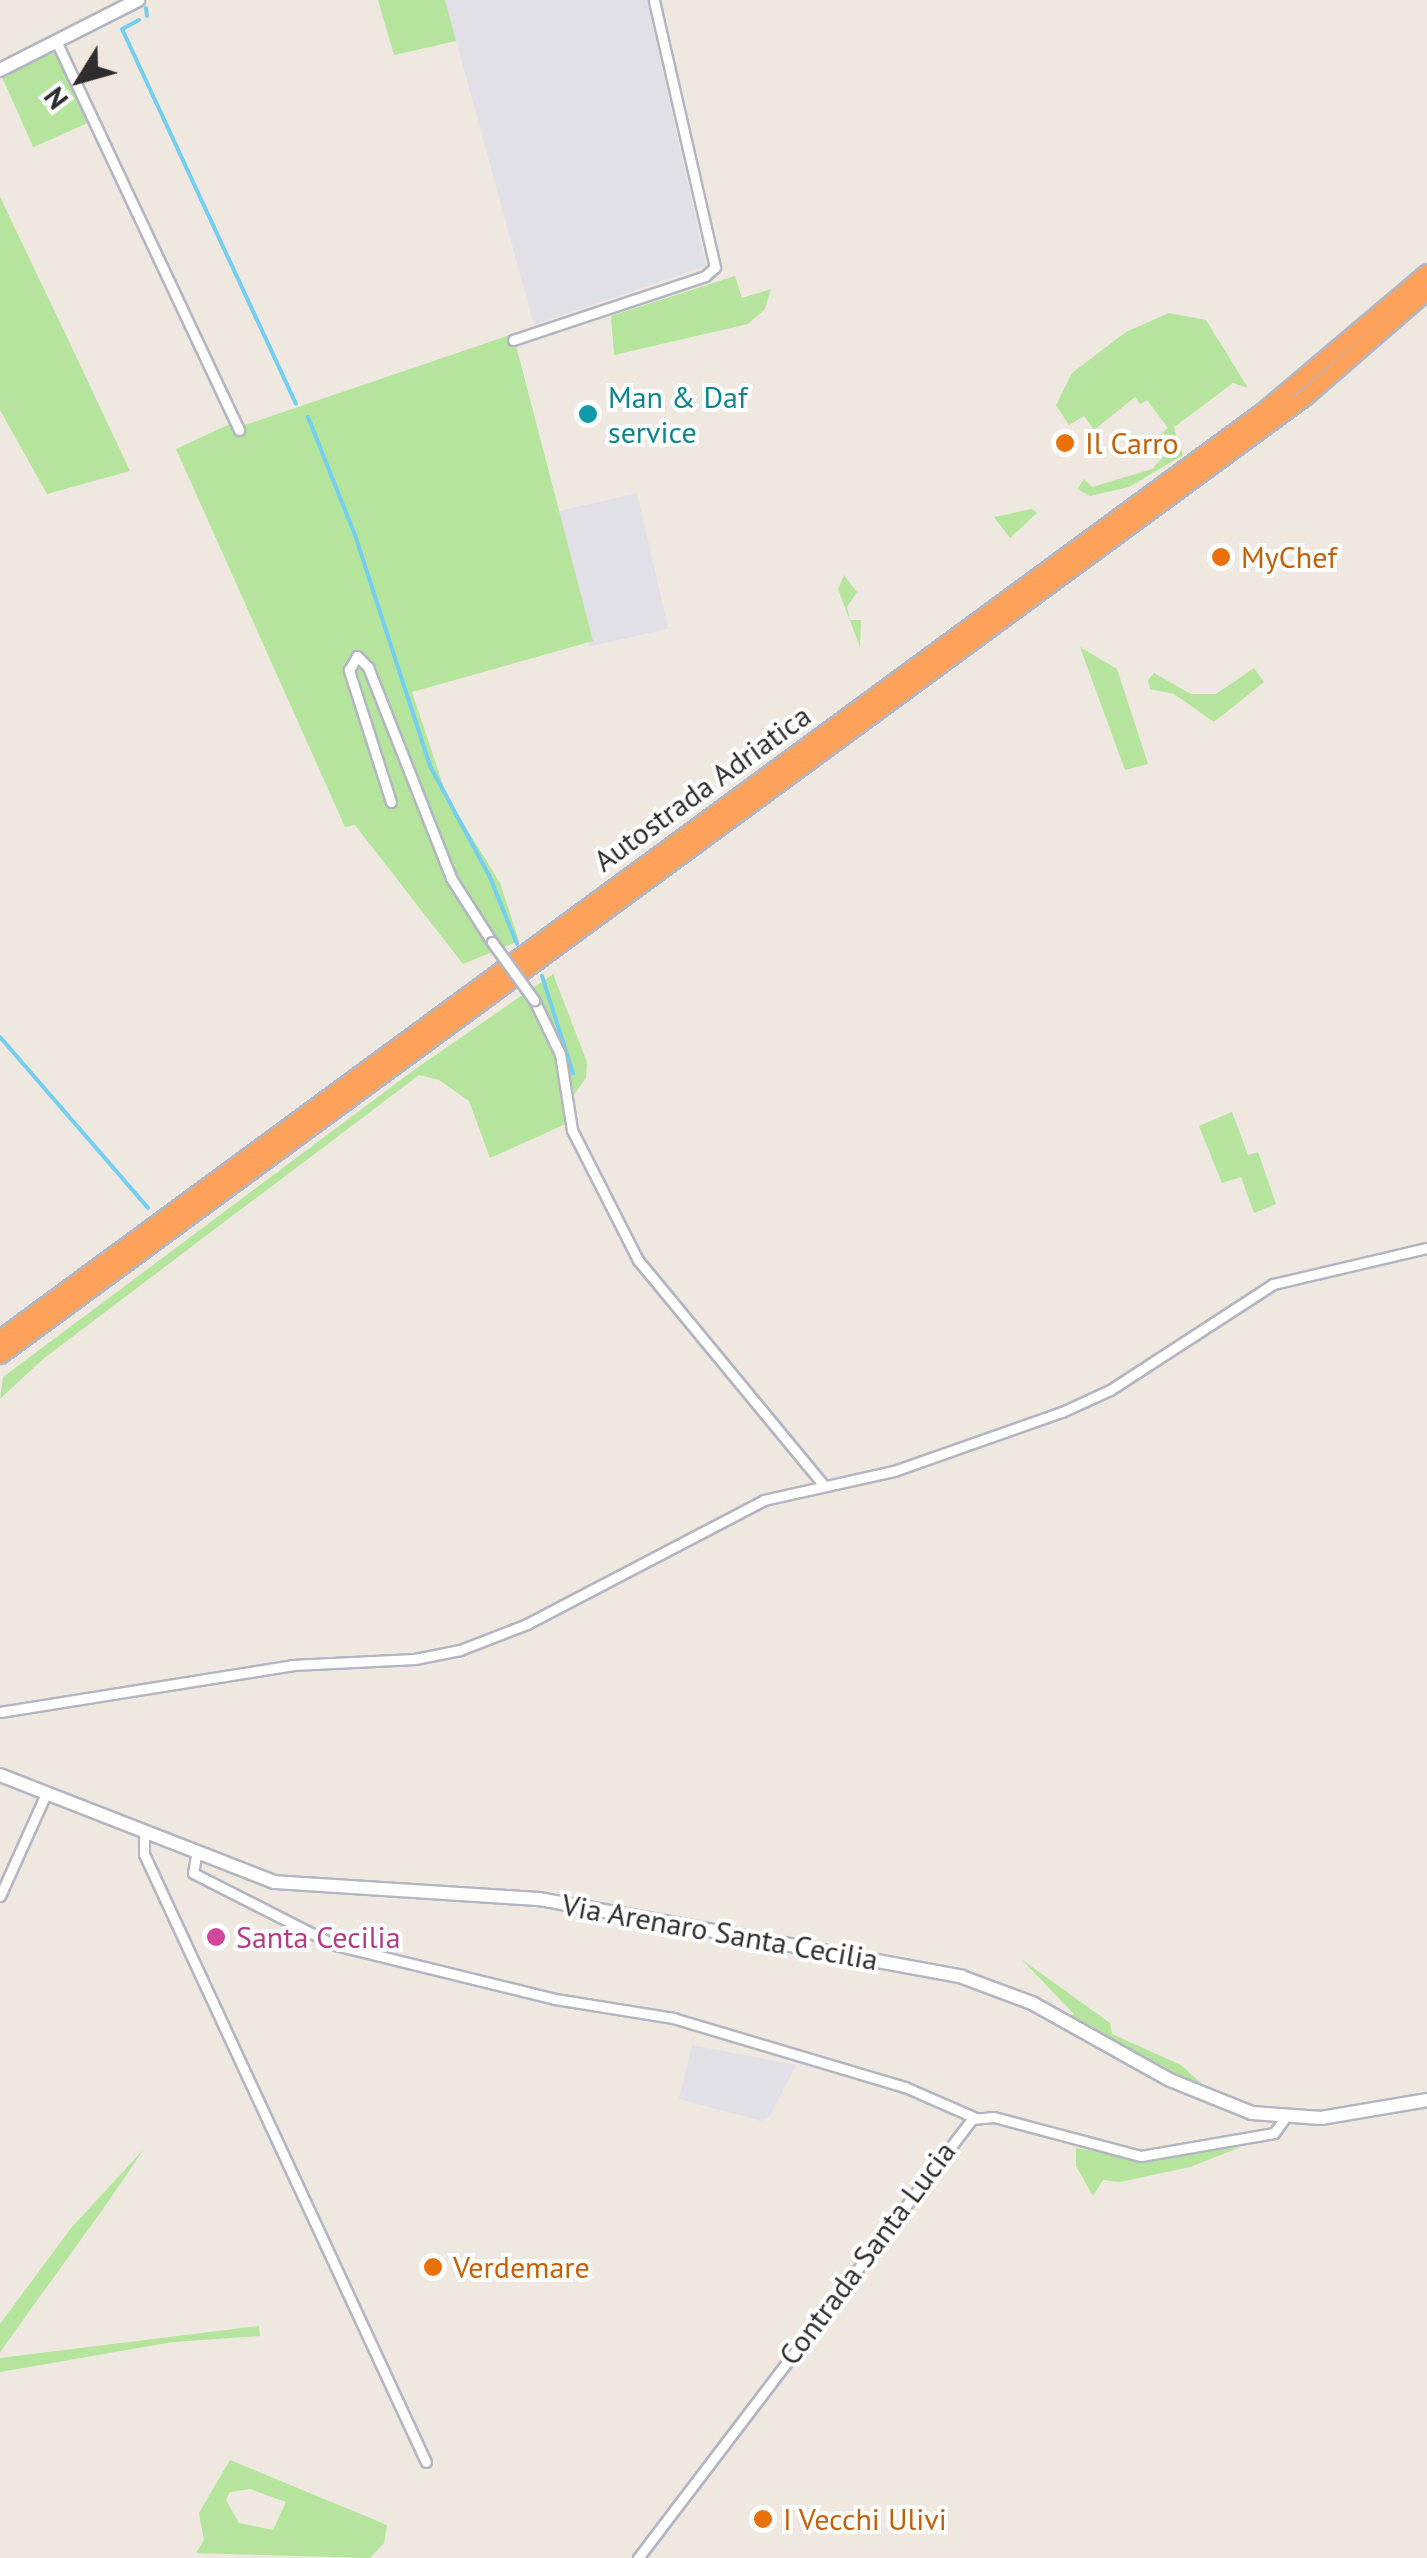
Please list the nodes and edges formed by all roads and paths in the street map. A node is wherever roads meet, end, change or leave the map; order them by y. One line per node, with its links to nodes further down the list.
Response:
1 (138, 0): 3 (street)
2 (654, 0): 7 (street)
3 (56, 41): 4 (street); 8 (street)
4 (0, 70)
5 (1427, 272): 11 (highway, Autostrada Adriatica)
6 (1427, 291): 14 (highway, Autostrada Adriatica)
7 (513, 340)
8 (239, 430)
9 (390, 802): 15 (street, bridge)
10 (1427, 1248): 15 (street)
11 (64, 1290): 12 (highway); 13 (highway, Autostrada Adriatica)
12 (0, 1327)
13 (0, 1338)
14 (0, 1356)
15 (822, 1483): 16 (street)
16 (0, 1712)
17 (0, 1776): 18 (street, Via Arenaro Santa Cecilia)
18 (44, 1796): 19 (street, Via Arenaro Santa Cecilia); 21 (street)
19 (144, 1836): 20 (street, Via Arenaro Santa Cecilia); 25 (street)
20 (196, 1856): 23 (street); 24 (street, Via Arenaro Santa Cecilia)
21 (0, 1896)
22 (1427, 2100): 24 (street, Via Arenaro Santa Cecilia)
23 (976, 2118): 24 (street, Contrada Santa Lucia); 26 (street, Contrada Santa Lucia)
24 (1285, 2118)
25 (426, 2462)
26 (638, 2558)

